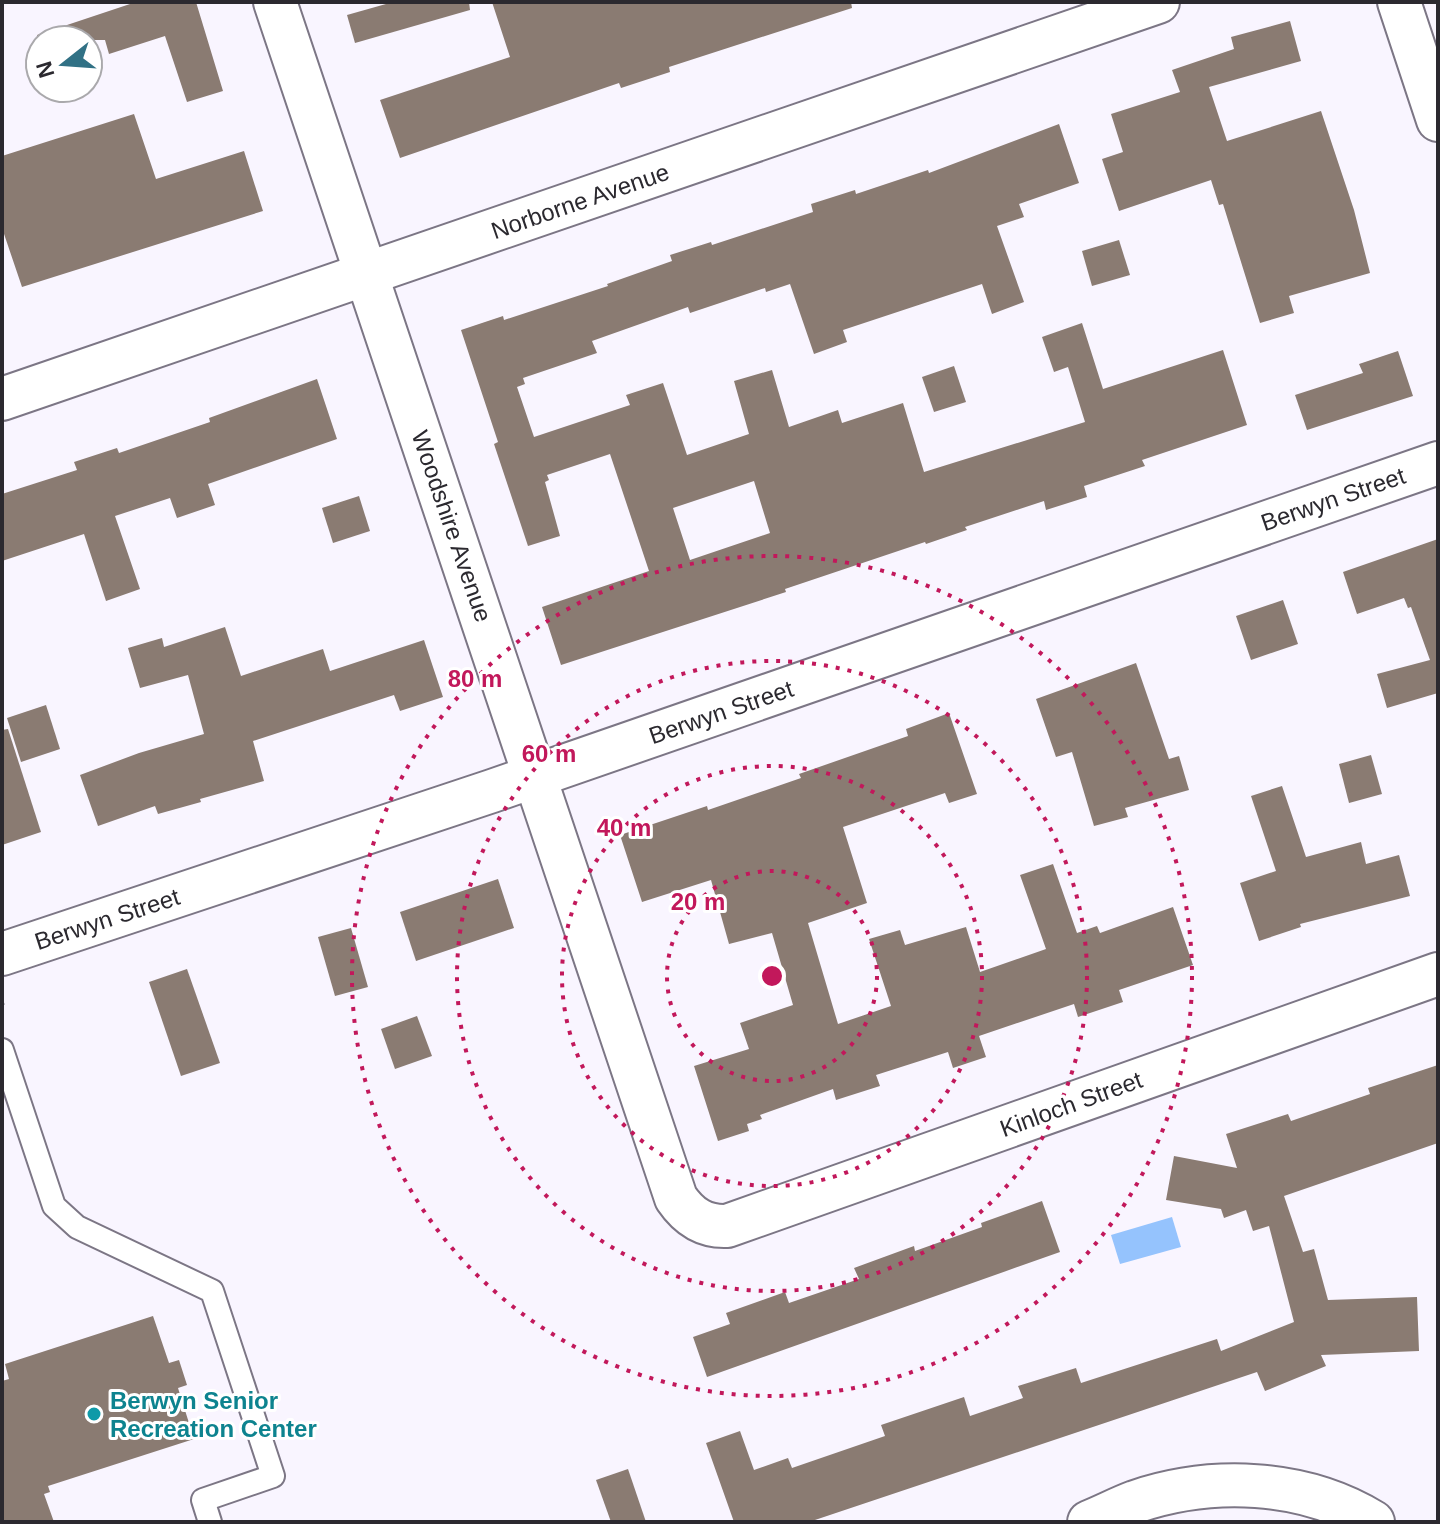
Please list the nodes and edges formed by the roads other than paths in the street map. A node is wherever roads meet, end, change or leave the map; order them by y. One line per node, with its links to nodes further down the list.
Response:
1 (275, 2): 5 (street, Woodshire Avenue)
2 (1158, 2): 5 (street, Norborne Avenue)
3 (1399, 2): 4 (street)
4 (1438, 120)
5 (368, 275): 6 (street, Norborne Avenue); 8 (street, Woodshire Avenue)
6 (2, 399)
7 (1438, 463): 8 (street, Berwyn Street)
8 (536, 776): 9 (street, Berwyn Street); 12 (street, Woodshire Avenue)
9 (2, 954)
10 (1438, 974): 12 (street, Kinloch Street)
11 (2, 1050): 14 (lane)
12 (703, 1222)
13 (1364, 1517): 15 (street)
14 (210, 1522)
15 (1089, 1522)

